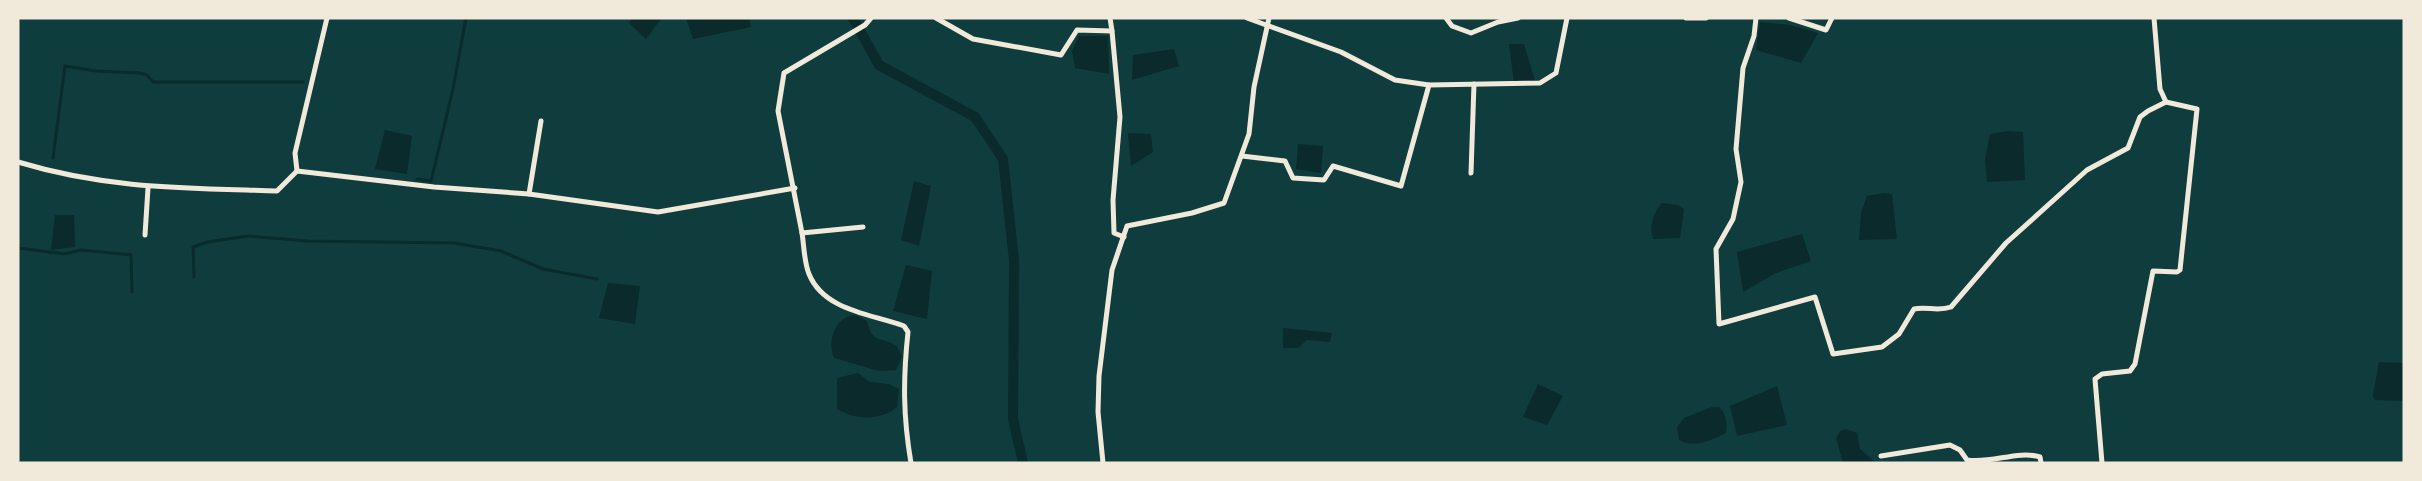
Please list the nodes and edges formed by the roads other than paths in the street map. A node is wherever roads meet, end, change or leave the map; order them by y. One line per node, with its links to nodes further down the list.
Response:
1 (327, 18): 23 (street)
2 (871, 18): 26 (street)
3 (936, 18): 16 (street)
4 (1110, 18): 16 (street)
5 (1247, 18): 15 (street)
6 (1446, 18): 7 (street)
7 (1518, 18)
8 (1567, 18): 17 (street)
9 (1686, 18): 10 (street)
10 (1706, 18)
11 (1756, 18): 19 (street)
12 (1789, 18): 13 (street)
13 (1832, 18)
14 (2154, 18): 19 (street)
15 (1268, 21): 18 (street); 21 (street)
16 (1112, 31): 31 (street)
17 (1474, 84): 18 (street); 24 (street)
18 (1429, 85): 21 (street)
19 (2166, 102): 36 (street)
20 (541, 121): 27 (street)
21 (1242, 156): 31 (street)
22 (18, 162): 25 (street)
23 (297, 171): 25 (street); 27 (street)
24 (1471, 173)
25 (148, 188): 30 (street)
26 (795, 188): 27 (street); 29 (street)
27 (529, 194)
28 (863, 226): 29 (street)
29 (802, 233): 33 (street)
30 (145, 235)
31 (1124, 237): 34 (street)
32 (1881, 456): 35 (street)
33 (911, 463)
34 (1103, 463)
35 (2041, 463)
36 (2102, 463)

